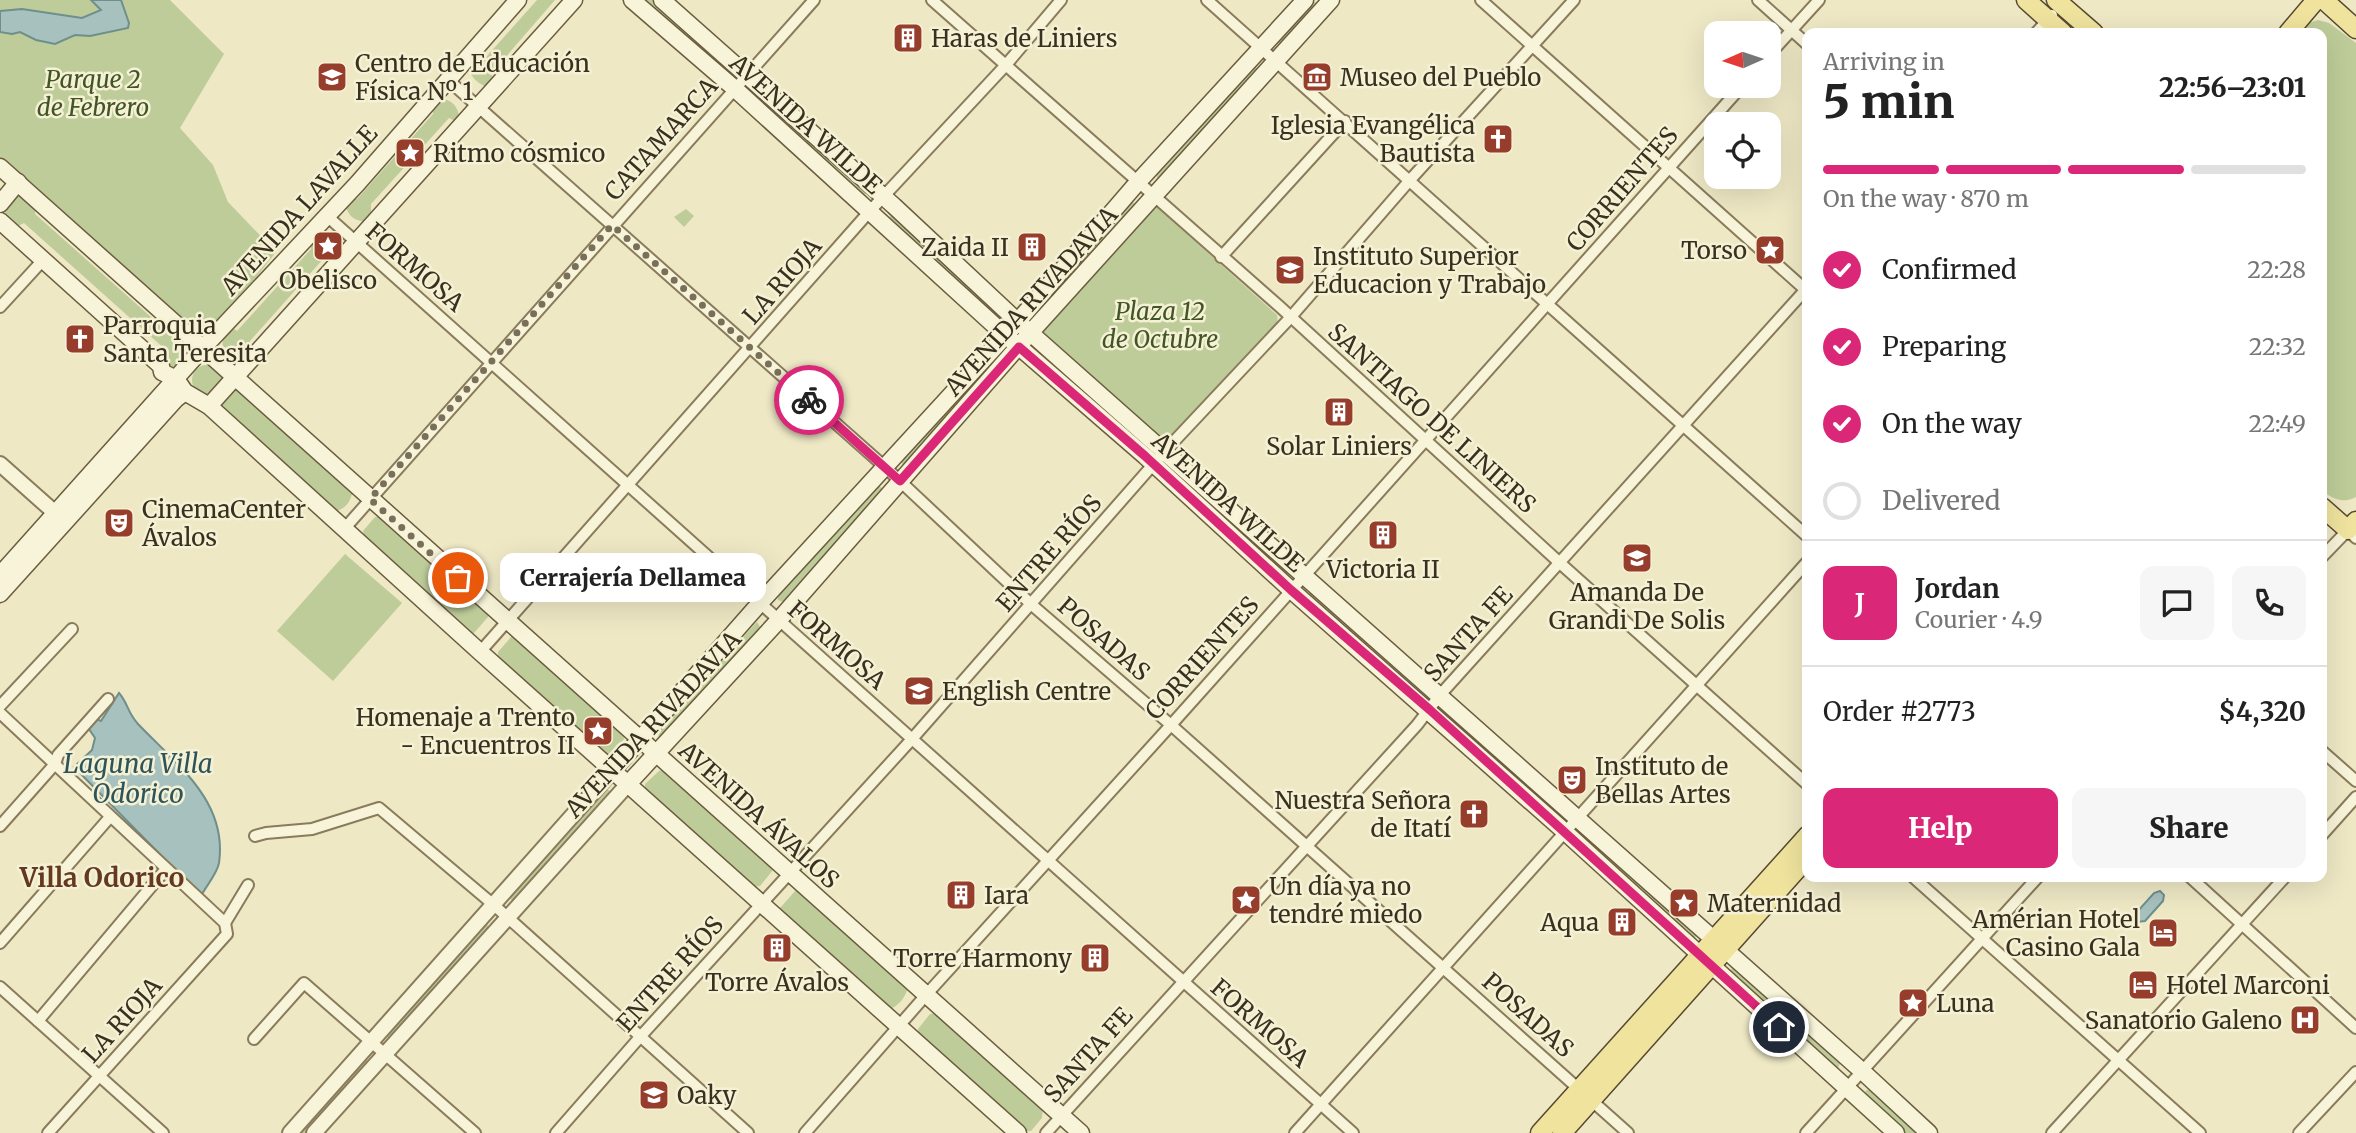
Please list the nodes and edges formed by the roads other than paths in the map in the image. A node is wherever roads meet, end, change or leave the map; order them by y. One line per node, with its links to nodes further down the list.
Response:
1 (518, 0): 33 (main road, AVENIDA LAVALLE)
2 (574, 0): 36 (main road)
3 (632, 0): 34 (main road, AVENIDA WILDE)
4 (662, 0): 32 (main road, AVENIDA WILDE)
5 (814, 0): 32 (street, CATAMARCA)
6 (932, 0): 31 (street, SANTIAGO DE LINIERS)
7 (1061, 0): 31 (street, LA RIOJA)
8 (1207, 0): 29 (street)
9 (1305, 0): 29 (main road, AVENIDA RIVADAVIA)
10 (1331, 0): 30 (main road, AVENIDA RIVADAVIA)
11 (1481, 0): 28 (street)
12 (1574, 0): 28 (street, ENTRE RÍOS)
13 (1758, 0): 25 (street)
14 (1819, 0): 25 (street)
15 (2026, 0): 19 (main road)
16 (2316, 0): 23 (main road)
17 (2324, 0): 24 (main road)
18 (2061, 2): 19 (street); 22 (main road)
19 (2048, 19): 20 (street); 21 (main road)
20 (2040, 28)
21 (2058, 28)
22 (2089, 28)
23 (2292, 28)
24 (2356, 29)
25 (1792, 30): 26 (street); 27 (street)
26 (1802, 39)
27 (1782, 41)
28 (1532, 45): 39 (street); 40 (street, ENTRE RÍOS)
29 (1261, 50): 30 (street); 42 (main road, AVENIDA RIVADAVIA)
30 (1276, 62): 37 (street); 44 (main road, AVENIDA RIVADAVIA)
31 (1005, 66): 42 (street, SANTIAGO DE LINIERS); 43 (street, LA RIOJA)
32 (746, 74): 34 (street, CATAMARCA); 43 (main road, AVENIDA WILDE)
33 (447, 79): 36 (street, POSADAS); 47 (main road, AVENIDA LAVALLE)
34 (734, 88): 46 (main road, AVENIDA WILDE); 49 (street, CATAMARCA)
35 (1731, 98): 39 (street, CORRIENTES)
36 (479, 107): 49 (street, POSADAS); 50 (main road)
37 (1345, 121): 40 (street); 51 (street)
38 (0, 167): 41 (main road, AVENIDA ÁVALOS)
39 (1668, 168): 53 (street); 55 (street, CORRIENTES)
40 (1410, 180): 55 (street); 57 (street, ENTRE RÍOS)
41 (18, 182): 45 (main road); 62 (main road, AVENIDA ÁVALOS)
42 (1138, 182): 44 (street, SANTIAGO DE LINIERS); 58 (main road, AVENIDA RIVADAVIA)
43 (883, 197): 46 (street, LA RIOJA); 58 (main road, AVENIDA WILDE)
44 (1155, 198): 51 (street, SANTIAGO DE LINIERS); 59 (main road, AVENIDA RIVADAVIA)
45 (0, 204)
46 (869, 212): 60 (main road, AVENIDA WILDE); 63 (street, LA RIOJA)
47 (327, 216): 50 (street, FORMOSA); 62 (main road, AVENIDA LAVALLE)
48 (0, 221): 52 (main road)
49 (612, 225): 63 (street, POSADAS); 64 (street, CATAMARCA)
50 (356, 242): 64 (street, FORMOSA); 65 (main road)
51 (1221, 257): 57 (street, SANTIAGO DE LINIERS)
52 (44, 259): 56 (street); 66 (main road)
53 (1802, 285)
54 (1802, 295): 68 (street, SANTA FE)
55 (1547, 306): 68 (street); 69 (street, CORRIENTES)
56 (0, 307)
57 (1290, 318): 69 (street, SANTIAGO DE LINIERS); 70 (street, ENTRE RÍOS)
58 (1017, 321): 59 (main road, AVENIDA WILDE); 60 (main road, AVENIDA RIVADAVIA)
59 (1031, 332): 61 (main road, AVENIDA RIVADAVIA); 70 (main road, AVENIDA WILDE)
60 (1006, 335): 61 (main road, AVENIDA WILDE); 73 (main road, AVENIDA RIVADAVIA)
61 (1019, 347): 72 (main road, AVENIDA WILDE); 74 (main road, AVENIDA RIVADAVIA)
62 (204, 348): 65 (main road, AVENIDA ÁVALOS); 66 (main road, AVENIDA LAVALLE)
63 (751, 348): 73 (street, POSADAS); 75 (street, LA RIOJA)
64 (491, 362): 75 (street, FORMOSA); 76 (street, CATAMARCA)
65 (236, 376): 67 (main road); 76 (main road, AVENIDA ÁVALOS)
66 (181, 386): 67 (main road); 78 (main road, AVENIDA LAVALLE)
67 (209, 406): 79 (main road)
68 (1683, 426): 81 (street); 83 (street, SANTA FE)
69 (1426, 441): 83 (street, SANTIAGO DE LINIERS); 86 (street, CORRIENTES)
70 (1165, 451): 72 (street, ENTRE RÍOS); 86 (main road, AVENIDA WILDE)
71 (0, 464): 78 (street)
72 (1154, 464): 87 (main road, AVENIDA WILDE); 90 (street, ENTRE RÍOS)
73 (885, 467): 74 (street, POSADAS); 89 (main road, AVENIDA RIVADAVIA)
74 (900, 481): 90 (street, POSADAS); 92 (main road, AVENIDA RIVADAVIA)
75 (628, 486): 89 (street, FORMOSA); 91 (street, LA RIOJA)
76 (370, 499): 79 (street, CATAMARCA); 91 (main road, AVENIDA ÁVALOS)
77 (2327, 511): 80 (main road)
78 (60, 518): 85 (main road, AVENIDA LAVALLE); 88 (main road, AVENIDA LAVALLE)
79 (345, 528): 94 (main road)
80 (2353, 530): 82 (street)
81 (1802, 532)
82 (2327, 553)
83 (1561, 564): 95 (street, SANTIAGO DE LINIERS); 96 (street, SANTA FE)
84 (1802, 568): 95 (street)
85 (0, 575)
86 (1305, 575): 87 (street, CORRIENTES); 96 (main road, AVENIDA WILDE)
87 (1291, 590): 99 (main road, AVENIDA WILDE); 101 (street, CORRIENTES)
88 (0, 594)
89 (759, 604): 92 (street, FORMOSA); 102 (main road, AVENIDA RIVADAVIA)
90 (1032, 605): 101 (street, POSADAS); 103 (street, ENTRE RÍOS)
91 (507, 621): 94 (street, LA RIOJA); 102 (main road, AVENIDA ÁVALOS)
92 (778, 621): 103 (street, FORMOSA); 104 (main road, AVENIDA RIVADAVIA)
93 (72, 629): 98 (street)
94 (480, 652): 107 (main road)
95 (1696, 684): 108 (street, SANTIAGO DE LINIERS); 113 (street)
96 (1440, 695): 99 (street, SANTA FE); 113 (main road, AVENIDA WILDE)
97 (108, 699): 106 (street)
98 (0, 706)
99 (1430, 710): 116 (main road, AVENIDA WILDE); 119 (street, SANTA FE)
100 (0, 713): 106 (street)
101 (1171, 725): 119 (street, POSADAS); 120 (street, CORRIENTES)
102 (641, 739): 104 (main road, AVENIDA ÁVALOS); 107 (main road, AVENIDA RIVADAVIA)
103 (912, 739): 120 (street, FORMOSA); 123 (street, ENTRE RÍOS)
104 (656, 754): 110 (main road, AVENIDA RIVADAVIA); 123 (main road, AVENIDA ÁVALOS)
105 (2327, 755): 109 (street)
106 (55, 764): 112 (street); 114 (street)
107 (613, 770): 110 (main road); 130 (street, AVENIDA RIVADAVIA)
108 (1802, 780)
109 (2356, 780)
110 (628, 784): 129 (main road); 131 (street, AVENIDA RIVADAVIA)
111 (2356, 797): 115 (street)
112 (110, 817): 122 (street); 135 (street)
113 (1576, 818): 116 (street); 136 (main road, AVENIDA WILDE)
114 (0, 826)
115 (2327, 829)
116 (1564, 831): 137 (main road, AVENIDA WILDE); 138 (street)
117 (255, 836): 130 (street)
118 (1802, 842): 136 (main road)
119 (1305, 846): 138 (street, POSADAS); 139 (street, SANTA FE)
120 (1047, 859): 139 (street, FORMOSA); 141 (street, CORRIENTES)
121 (1802, 863): 136 (main road)
122 (166, 870): 133 (street); 142 (street)
123 (791, 873): 129 (street, ENTRE RÍOS); 141 (main road, AVENIDA ÁVALOS)
124 (1919, 882): 134 (street)
125 (2033, 882): 134 (street)
126 (2196, 882): 132 (street)
127 (2280, 882): 132 (street)
128 (248, 885): 133 (street, LA RIOJA)
129 (762, 902): 143 (main road); 145 (street, ENTRE RÍOS)
130 (495, 905): 131 (street); 147 (street, AVENIDA RIVADAVIA)
131 (508, 918): 145 (street); 148 (street, AVENIDA RIVADAVIA)
132 (2242, 923): 144 (street); 149 (street)
133 (226, 928): 152 (street, LA RIOJA)
134 (1981, 938): 149 (street); 150 (street)
135 (0, 943)
136 (1718, 945): 137 (main road); 150 (main road, AVENIDA WILDE)
137 (1705, 961): 153 (main road, AVENIDA WILDE); 154 (main road)
138 (1443, 967): 154 (street, POSADAS); 155 (street)
139 (1182, 982): 155 (street, FORMOSA); 156 (street, SANTA FE)
140 (0, 987): 142 (street)
141 (926, 995): 143 (street, CORRIENTES); 156 (main road, AVENIDA ÁVALOS)
142 (38, 1021): 152 (street)
143 (899, 1027): 164 (street, CORRIENTES); 165 (main road)
144 (2356, 1028)
145 (640, 1037): 162 (street, ENTRE RÍOS); 163 (street)
146 (254, 1039): 147 (street)
147 (373, 1042): 148 (street); 159 (street, AVENIDA RIVADAVIA)
148 (385, 1053): 160 (street, AVENIDA RIVADAVIA); 161 (street)
149 (2119, 1060): 176 (street); 177 (street)
150 (1862, 1071): 153 (street); 175 (main road, AVENIDA WILDE)
151 (2356, 1072): 178 (street)
152 (100, 1076): 157 (street, LA RIOJA); 158 (street)
153 (1846, 1088): 173 (street); 174 (main road, AVENIDA WILDE)
154 (1585, 1094): 170 (main road); 171 (main road); 172 (street, POSADAS)
155 (1321, 1105): 168 (street); 169 (street, FORMOSA)
156 (1061, 1115): 166 (street, SANTA FE); 167 (main road, AVENIDA ÁVALOS)
157 (48, 1133)
158 (163, 1133)
159 (290, 1133)
160 (314, 1133)
161 (474, 1133)
162 (556, 1133)
163 (748, 1133)
164 (805, 1133)
165 (1018, 1133)
166 (1046, 1133)
167 (1081, 1133)
168 (1295, 1133)
169 (1353, 1133)
170 (1540, 1133)
171 (1562, 1133)
172 (1628, 1133)
173 (1806, 1133)
174 (1896, 1133)
175 (1929, 1133)
176 (2052, 1133)
177 (2200, 1133)
178 (2299, 1133)

